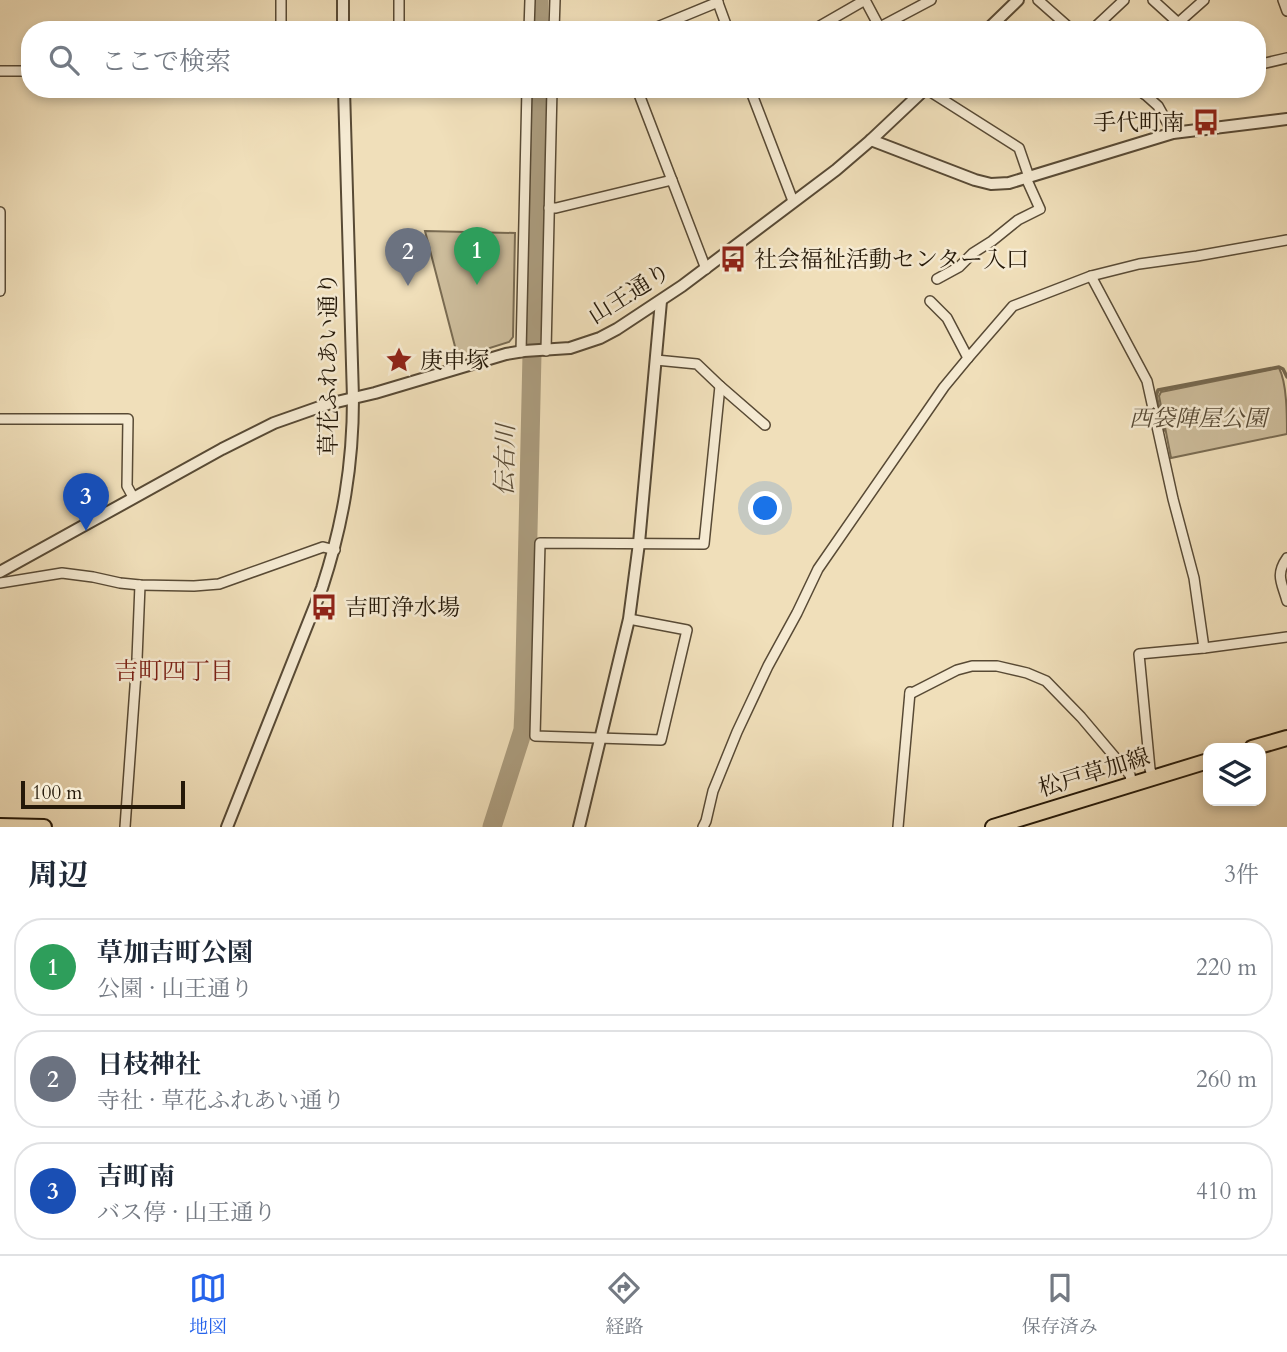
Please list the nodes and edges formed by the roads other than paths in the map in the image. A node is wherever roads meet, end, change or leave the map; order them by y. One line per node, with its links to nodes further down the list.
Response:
1 (281, 0): 16 (street)
2 (343, 0): 17 (street)
3 (399, 0): 18 (street)
4 (530, 0): 19 (street)
5 (555, 0): 20 (street)
6 (865, 0): 23 (street); 24 (street)
7 (931, 0): 25 (street)
8 (1018, 0): 26 (street)
9 (1038, 0): 27 (street)
10 (1124, 0): 28 (street)
11 (1153, 0): 29 (street)
12 (1204, 0): 30 (street)
13 (1283, 0): 15 (street)
14 (718, 1): 21 (street); 22 (street)
15 (1287, 10)
16 (281, 21)
17 (343, 21)
18 (399, 21)
19 (529, 21)
20 (554, 21)
21 (671, 21)
22 (725, 21)
23 (829, 21)
24 (876, 21)
25 (893, 21)
26 (996, 21)
27 (1062, 21)
28 (1102, 21)
29 (1176, 21)
30 (1186, 21)
31 (1287, 58): 32 (street)
32 (1266, 63)
33 (0, 71): 34 (street)
34 (21, 71)
35 (344, 98): 63 (street, 草花ふれあい通り)
36 (527, 98): 58 (street)
37 (552, 98): 49 (street)
38 (640, 98): 47 (street)
39 (753, 98): 48 (street)
40 (913, 98): 45 (street, 山王通り)
41 (932, 98): 46 (street)
42 (1149, 98): 44 (street)
43 (1287, 119): 44 (street)
44 (1172, 133): 46 (street)
45 (871, 140): 46 (street); 48 (street, 山王通り)
46 (1027, 178): 54 (street)
47 (672, 180): 49 (street); 52 (street)
48 (793, 201): 52 (street, 山王通り)
49 (549, 208): 59 (street)
50 (0, 212): 55 (street)
51 (1287, 240): 53 (street)
52 (706, 269): 56 (street, 山王通り)
53 (1091, 276): 60 (street); 76 (street)
54 (937, 279)
55 (0, 291)
56 (661, 301): 59 (street, 山王通り); 61 (street)
57 (930, 301): 60 (street)
58 (522, 351): 59 (street, 山王通り); 63 (street, 山王通り)
59 (543, 351)
60 (968, 358): 88 (street)
61 (656, 360): 62 (street); 67 (street)
62 (720, 386): 65 (street); 67 (street)
63 (353, 398): 66 (street, 山王通り); 68 (street, 草花ふれあい通り)
64 (0, 419): 66 (street)
65 (765, 425)
66 (133, 498): 70 (street, 山王通り)
67 (639, 543): 74 (street); 77 (street)
68 (335, 550): 72 (street); 86 (street, 草花ふれあい通り)
69 (1287, 558): 73 (street)
70 (1, 568)
71 (0, 583): 72 (street)
72 (140, 585): 85 (street)
73 (1287, 601)
74 (629, 619): 77 (street); 77 (street)
75 (1287, 637): 76 (street)
76 (1204, 648): 81 (street)
77 (601, 737): 87 (street)
78 (1287, 738): 79 (main road)
79 (1266, 744)
80 (1203, 763): 81 (main road, 松戸草加線)
81 (1153, 778): 82 (main road, 松戸草加線)
82 (1132, 785): 89 (street); 90 (main road, 松戸草加線)
83 (0, 826): 84 (main road)
84 (44, 827)
85 (125, 827)
86 (228, 827)
87 (579, 827)
88 (703, 827)
89 (898, 827)
90 (993, 827)

